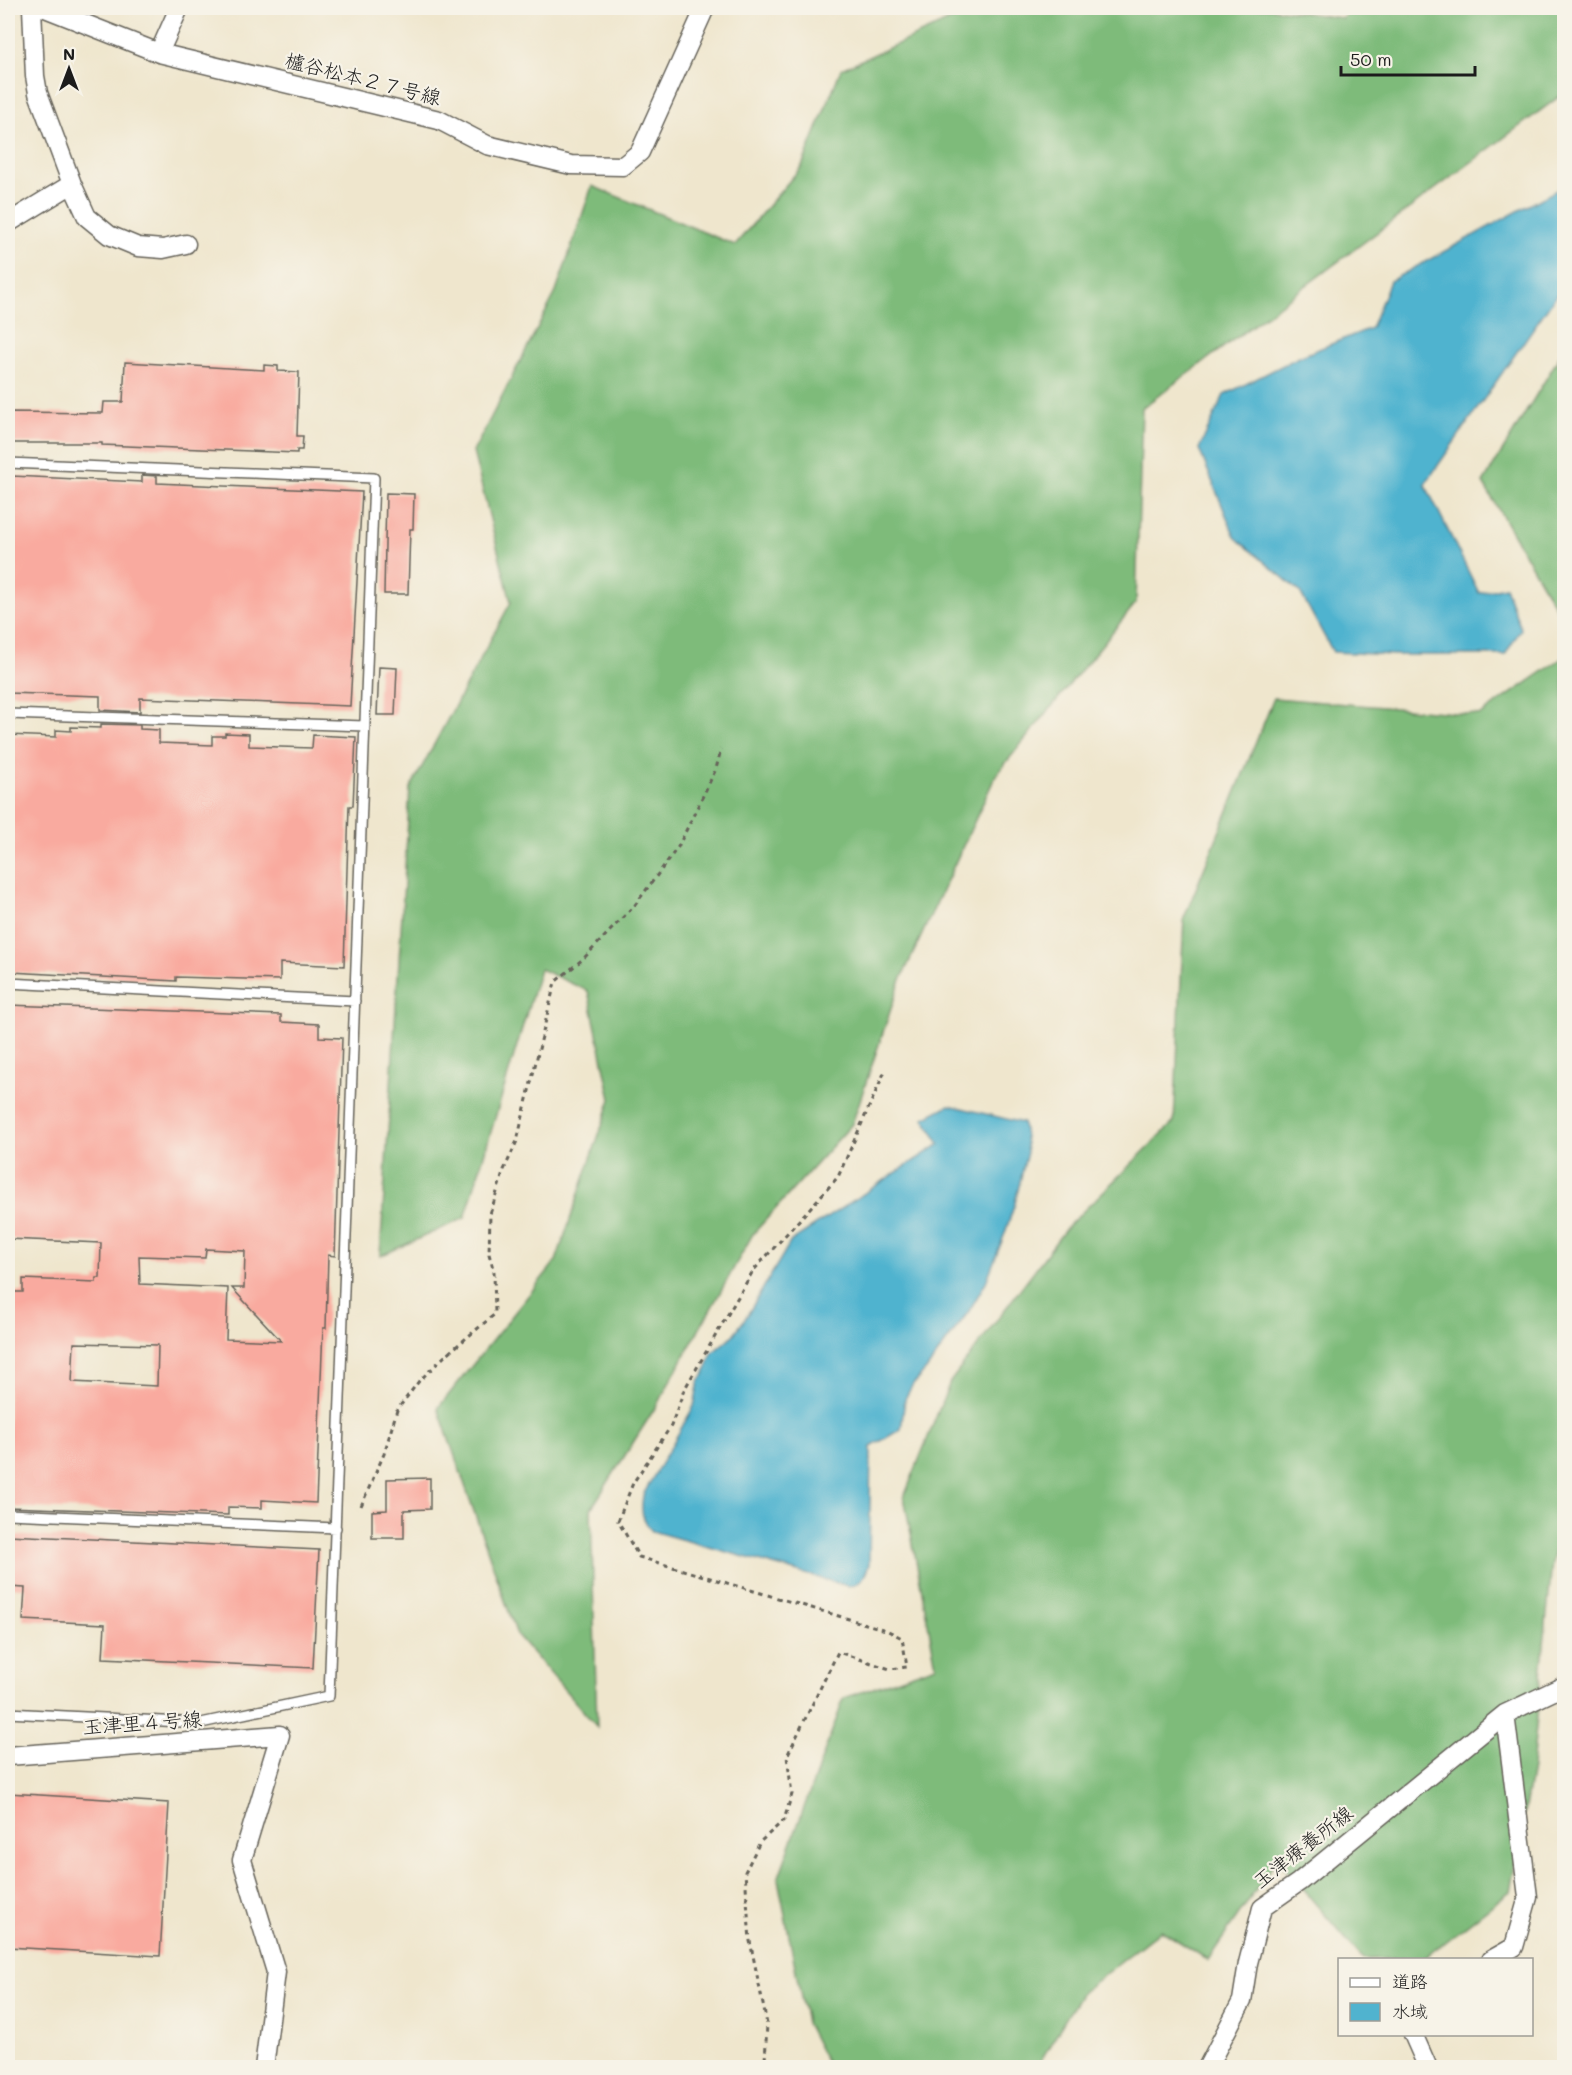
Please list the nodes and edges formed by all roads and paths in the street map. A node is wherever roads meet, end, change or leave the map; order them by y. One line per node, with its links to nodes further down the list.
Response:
1 (32, 8): 6 (street)
2 (45, 8): 5 (street, 櫨谷松本２７号線)
3 (179, 8): 5 (street)
4 (705, 8): 5 (street, 櫨谷松本２７号線)
5 (159, 53)
6 (72, 184): 7 (street); 8 (street)
7 (8, 222)
8 (186, 244)
9 (8, 463): 11 (lane)
10 (8, 714): 11 (lane)
11 (365, 726): 14 (lane)
12 (721, 749): 16 (path)
13 (8, 983): 14 (lane)
14 (355, 1001): 18 (lane)
15 (885, 1071): 26 (path)
16 (361, 1506)
17 (8, 1514): 18 (lane)
18 (336, 1528): 20 (lane)
19 (1564, 1686): 21 (street, 玉津療養所線)
20 (8, 1713)
21 (1505, 1713): 23 (street); 27 (street, 玉津療養所線)
22 (8, 1756): 25 (street, 玉津里４号線)
23 (1493, 1958)
24 (1414, 2036): 28 (street)
25 (264, 2067)
26 (762, 2067)
27 (1206, 2067)
28 (1428, 2067)

